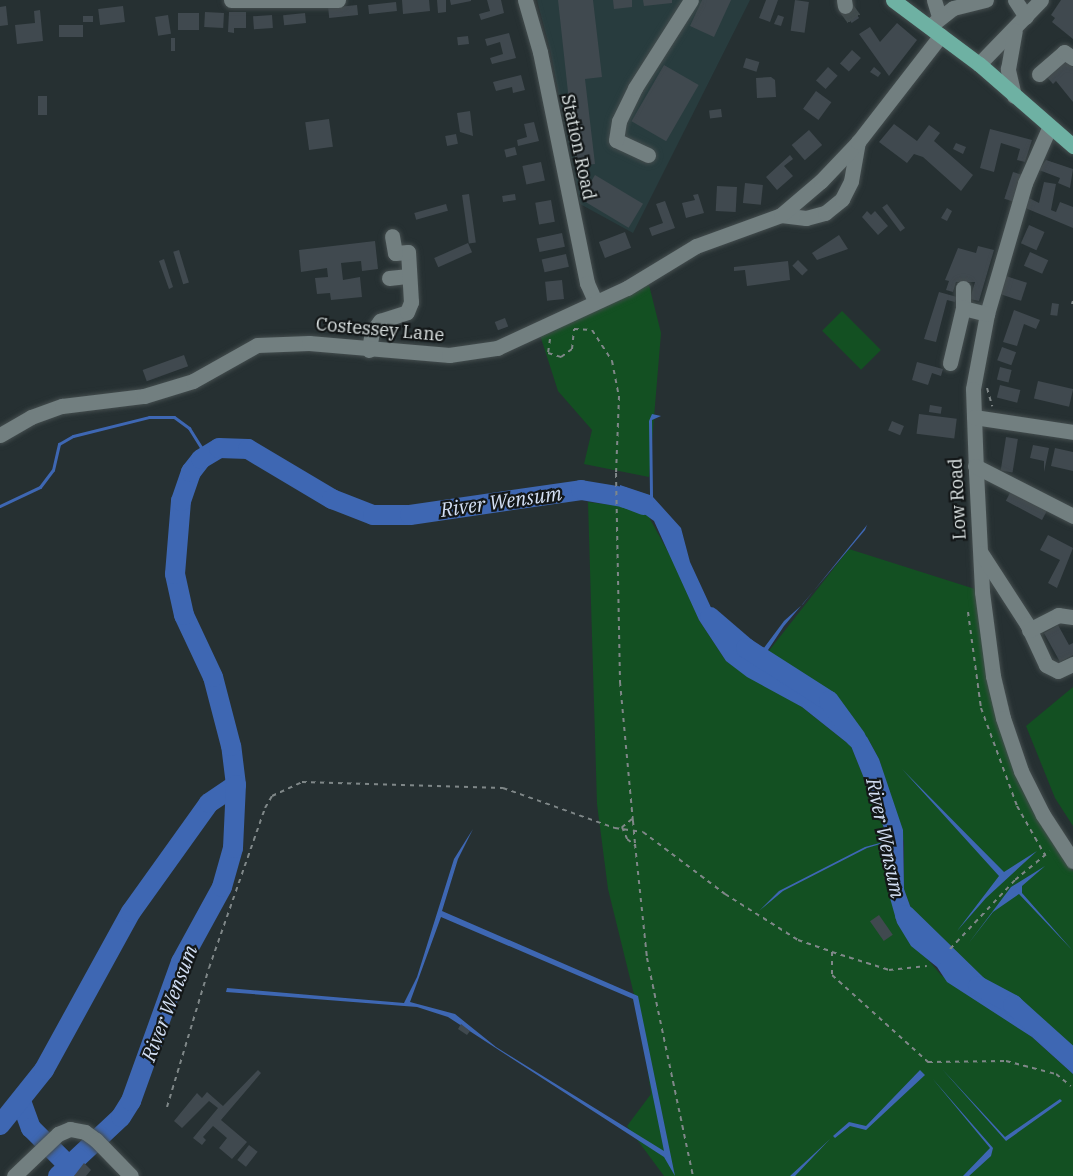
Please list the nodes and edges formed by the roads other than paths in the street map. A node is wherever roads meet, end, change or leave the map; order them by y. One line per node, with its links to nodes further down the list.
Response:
1 (231, 0): 2 (street)
2 (338, 0)
3 (525, 0): 25 (street, Station Road)
4 (691, 0): 19 (street)
5 (893, 0): 11 (main road)
6 (934, 0): 11 (street)
7 (986, 0): 11 (street)
8 (1015, 0): 10 (street)
9 (1041, 0): 10 (street)
10 (1020, 23): 13 (street); 15 (street)
11 (936, 26): 13 (main road); 17 (street, Costessey Lane)
12 (1073, 58): 14 (street)
13 (979, 64): 15 (main road)
14 (1040, 74)
15 (1014, 96): 16 (main road)
16 (1049, 128): 18 (main road); 27 (street, Low Road)
17 (858, 142): 20 (street, Costessey Lane); 20 (street, Costessey Lane)
18 (1073, 146)
19 (648, 155)
20 (781, 215): 25 (street, Costessey Lane)
21 (392, 236): 22 (street)
22 (409, 276): 23 (street); 28 (street)
23 (388, 278)
24 (963, 288): 26 (street)
25 (595, 301): 28 (street, Costessey Lane)
26 (963, 308): 27 (street); 29 (street)
27 (987, 314): 30 (street, Low Road)
28 (369, 350): 32 (street, Costessey Lane)
29 (950, 363)
30 (974, 417): 31 (street); 33 (street, Low Road)
31 (1073, 432)
32 (0, 435)
33 (975, 466): 34 (street); 35 (street, Low Road)
34 (1073, 516)
35 (981, 553): 37 (street); 39 (street, Low Road)
36 (1073, 617): 37 (street)
37 (1029, 630): 38 (street)
38 (1073, 664)
39 (1073, 861)
40 (14, 1176): 41 (street)
41 (131, 1176)

